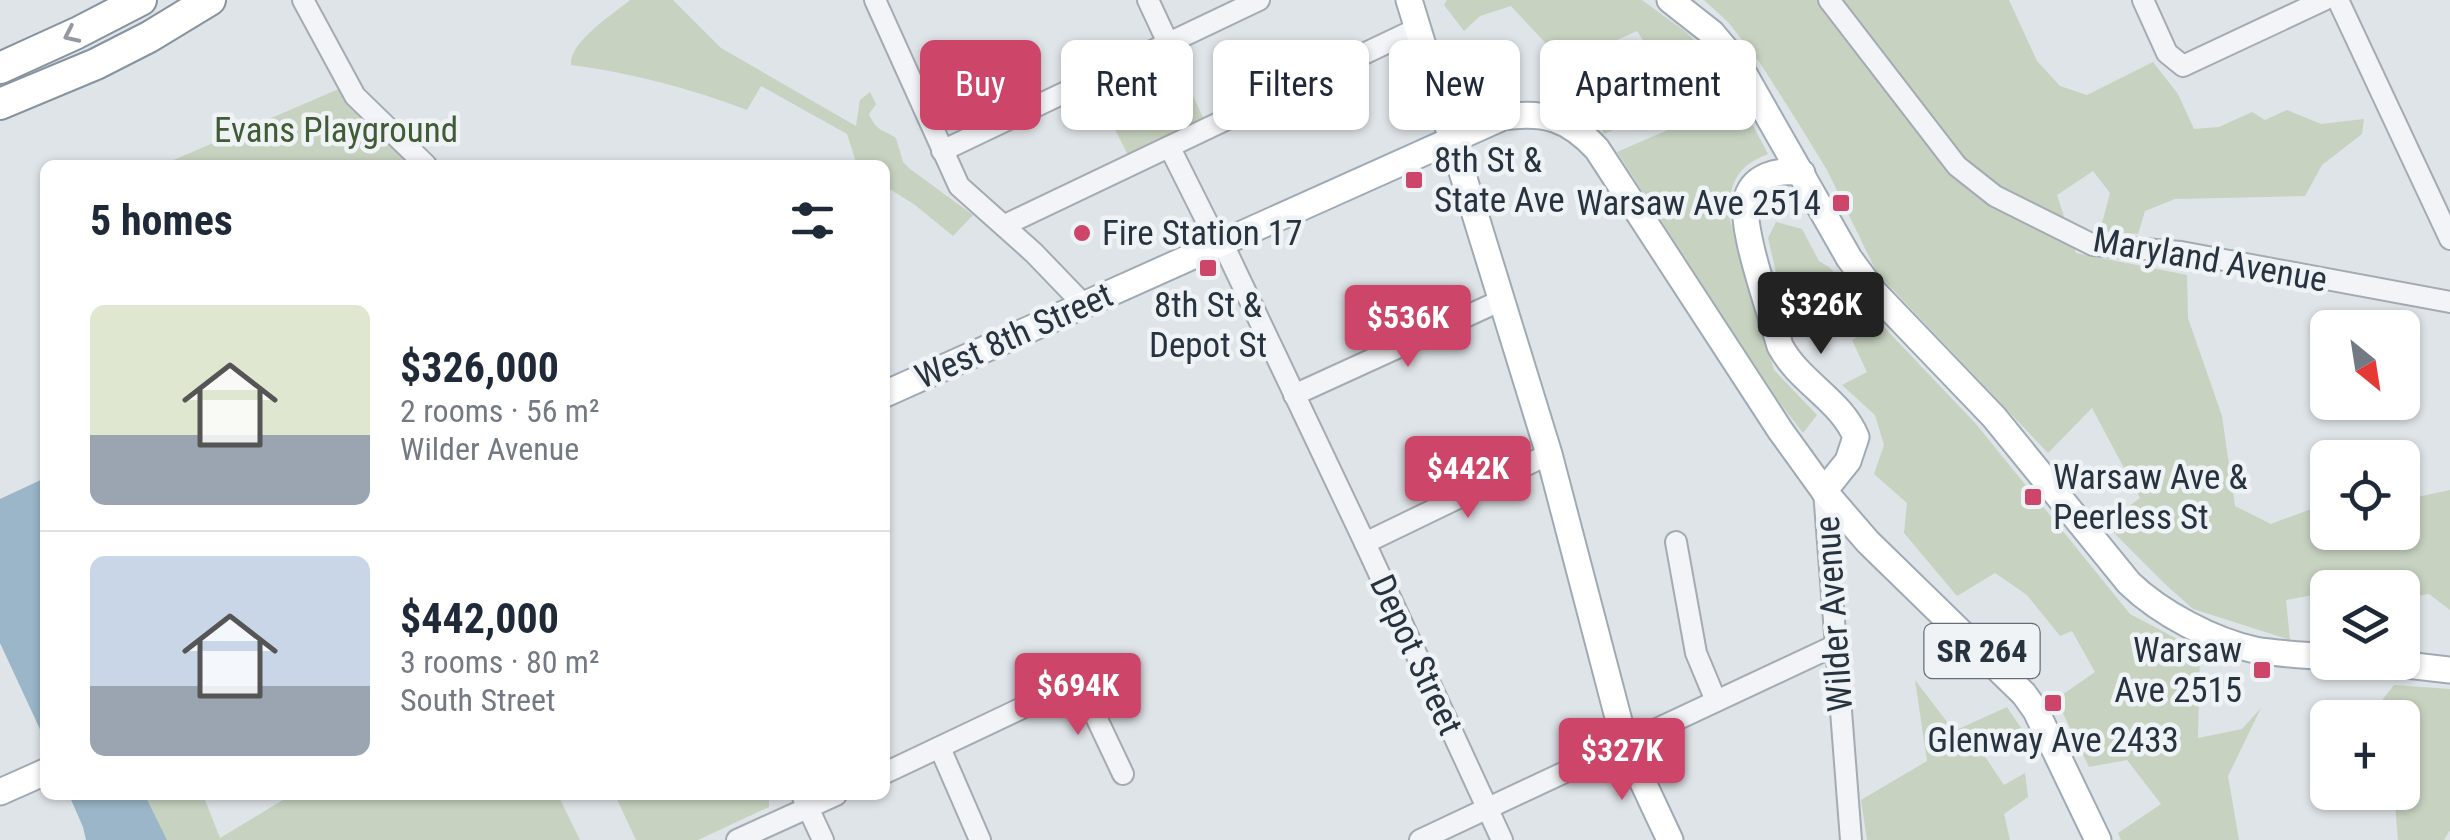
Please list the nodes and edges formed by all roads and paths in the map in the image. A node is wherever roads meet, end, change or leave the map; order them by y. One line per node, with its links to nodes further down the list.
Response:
1 (141, 0): 16 (highway, one-way to 16)
2 (303, 0): 22 (street)
3 (874, 0): 21 (street)
4 (1148, 0): 14 (street)
5 (1260, 0): 15 (street)
6 (1409, 0): 13 (main road)
7 (1670, 0): 23 (main road)
8 (1829, 0): 28 (street, Maryland Avenue)
9 (2143, 0): 10 (street)
10 (2324, 0)
11 (2338, 0): 25 (street)
12 (203, 4): 18 (highway)
13 (1418, 28): 19 (main road); 20 (street)
14 (1166, 40)
15 (1176, 40)
16 (0, 68)
17 (1061, 95): 21 (street)
18 (0, 104)
19 (1452, 140): 26 (main road, West 8th Street); 27 (main road); 33 (main road, West 8th Street / SR 264)
20 (1170, 148): 24 (street); 26 (street, Depot Street)
21 (942, 151): 24 (street)
22 (421, 160)
23 (1802, 174): 33 (main road, Wilder Avenue); 37 (main road)
24 (1005, 225): 29 (street)
25 (2450, 239)
26 (1222, 242): 29 (main road, West 8th Street); 31 (street, Depot Street)
27 (1502, 300): 31 (street); 32 (main road)
28 (2450, 302)
29 (1076, 308): 30 (main road, West 8th Street)
30 (890, 392)
31 (1294, 395): 35 (street, Depot Street)
32 (1550, 454): 35 (street); 41 (main road)
33 (1824, 490): 36 (street, Wilder Avenue); 56 (main road, SR 264)
34 (1676, 542): 40 (street)
35 (1365, 543): 48 (street, Depot Street)
36 (1836, 645): 40 (street); 55 (street, Wilder Avenue)
37 (2310, 655)
38 (2420, 667): 39 (main road)
39 (2450, 670)
40 (1716, 701): 41 (street)
41 (1625, 744): 48 (street); 54 (main road)
42 (940, 748): 43 (street); 45 (street); 51 (street)
43 (890, 771)
44 (40, 774): 46 (main road)
45 (1123, 774)
46 (0, 792)
47 (805, 801): 49 (street); 50 (street)
48 (1487, 808): 52 (street); 53 (street, Depot Street)
49 (736, 840)
50 (823, 840)
51 (980, 840)
52 (1420, 840)
53 (1502, 840)
54 (1670, 840)
55 (1851, 840)
56 (2098, 840)

